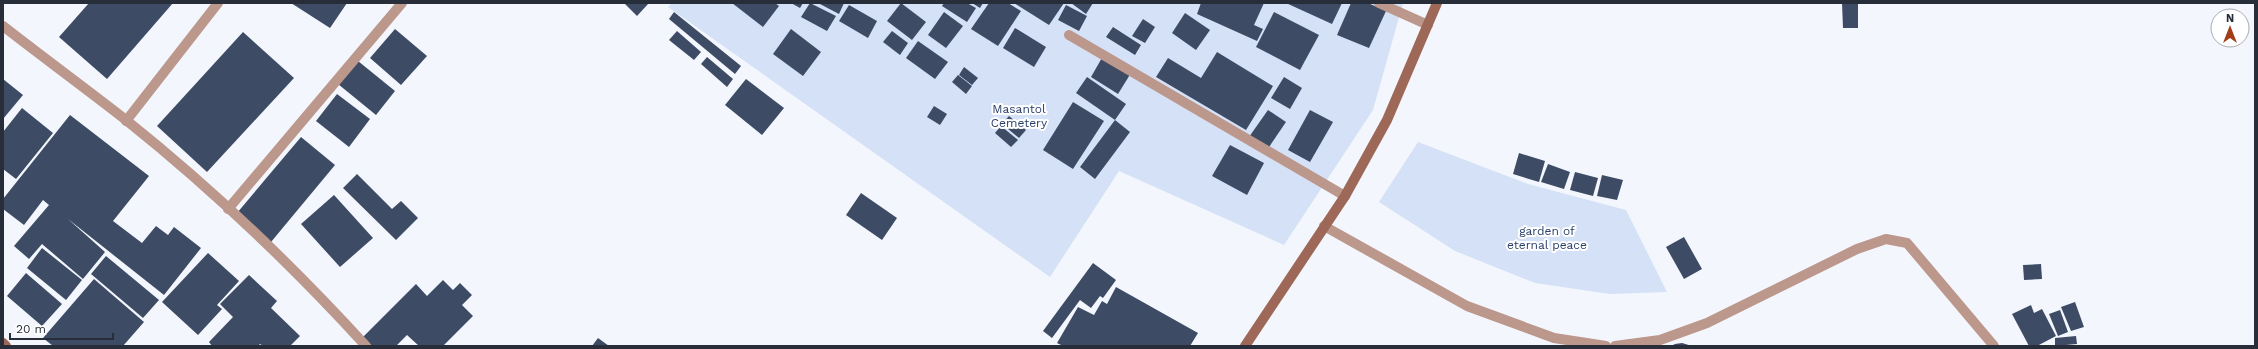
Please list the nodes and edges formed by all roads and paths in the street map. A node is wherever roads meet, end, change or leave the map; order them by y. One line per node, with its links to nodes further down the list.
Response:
1 (218, 3): 8 (street)
2 (402, 3): 10 (street)
3 (1379, 3): 5 (street)
4 (1437, 3): 5 (street)
5 (1428, 25): 9 (street)
6 (3, 26): 8 (street)
7 (1069, 34): 9 (street)
8 (126, 121): 10 (street)
9 (1345, 196): 11 (street)
10 (228, 209): 14 (street)
11 (1324, 226): 15 (street); 16 (street)
12 (3, 343): 13 (street)
13 (6, 346)
14 (366, 346)
15 (1245, 346)
16 (1606, 346)
17 (1615, 346): 18 (street)
18 (1994, 346)

